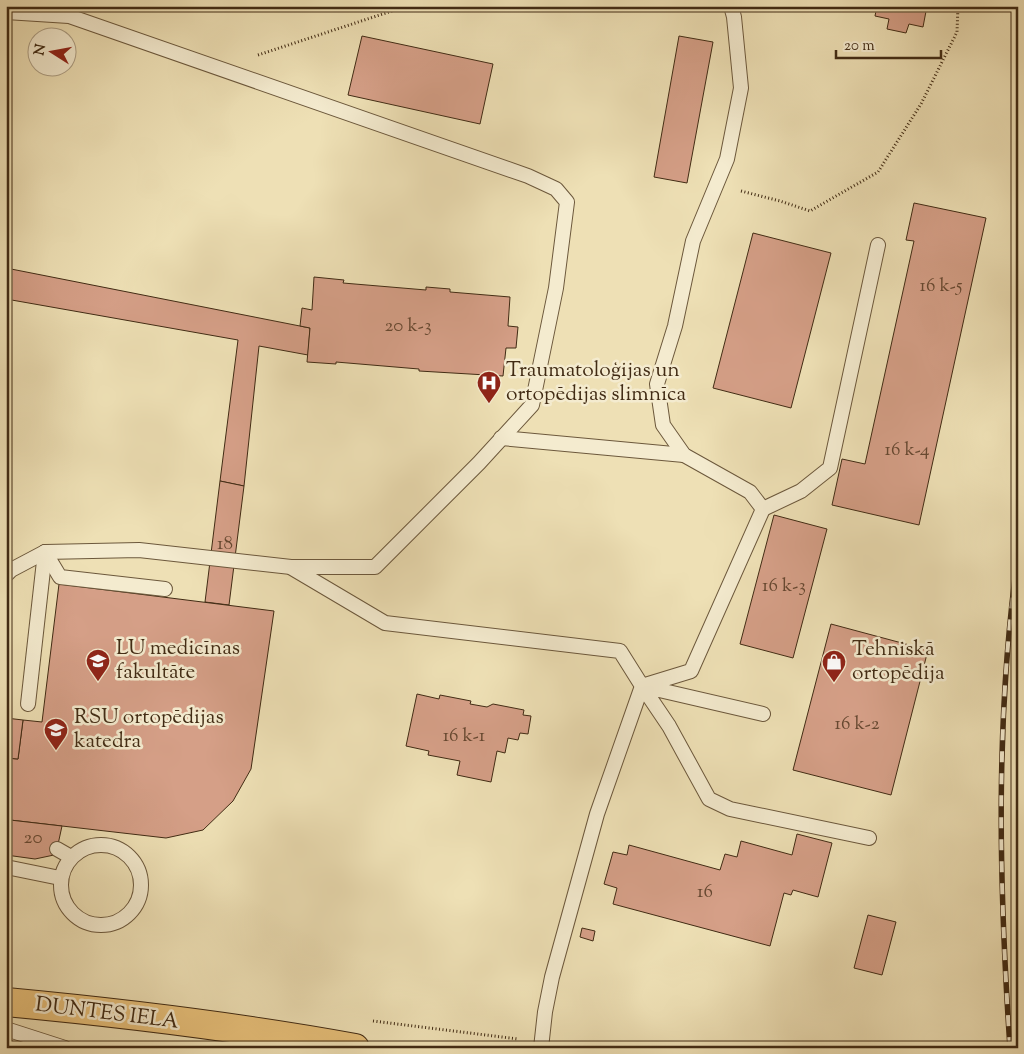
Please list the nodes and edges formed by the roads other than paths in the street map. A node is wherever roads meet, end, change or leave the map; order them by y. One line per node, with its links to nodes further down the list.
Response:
1 (731, 6): 5 (lane)
2 (6, 12): 4 (lane)
3 (878, 245): 6 (lane)
4 (501, 438): 5 (lane); 8 (lane)
5 (684, 455): 6 (lane)
6 (763, 509): 11 (lane)
7 (45, 552): 8 (lane); 9 (lane); 10 (lane); 12 (lane)
8 (291, 567): 11 (lane)
9 (8, 570)
10 (165, 589)
11 (642, 686): 13 (lane); 14 (lane); 23 (lane)
12 (28, 704)
13 (763, 714)
14 (869, 838)
15 (57, 850): 16 (lane)
16 (71, 857): 18 (lane); 18 (lane)
17 (6, 867): 18 (lane)
18 (60, 878)
19 (6, 1002): 22 (main road, DUNTES IELA)
20 (6, 1029): 21 (lane)
21 (65, 1048)
22 (356, 1048)
23 (541, 1048)

